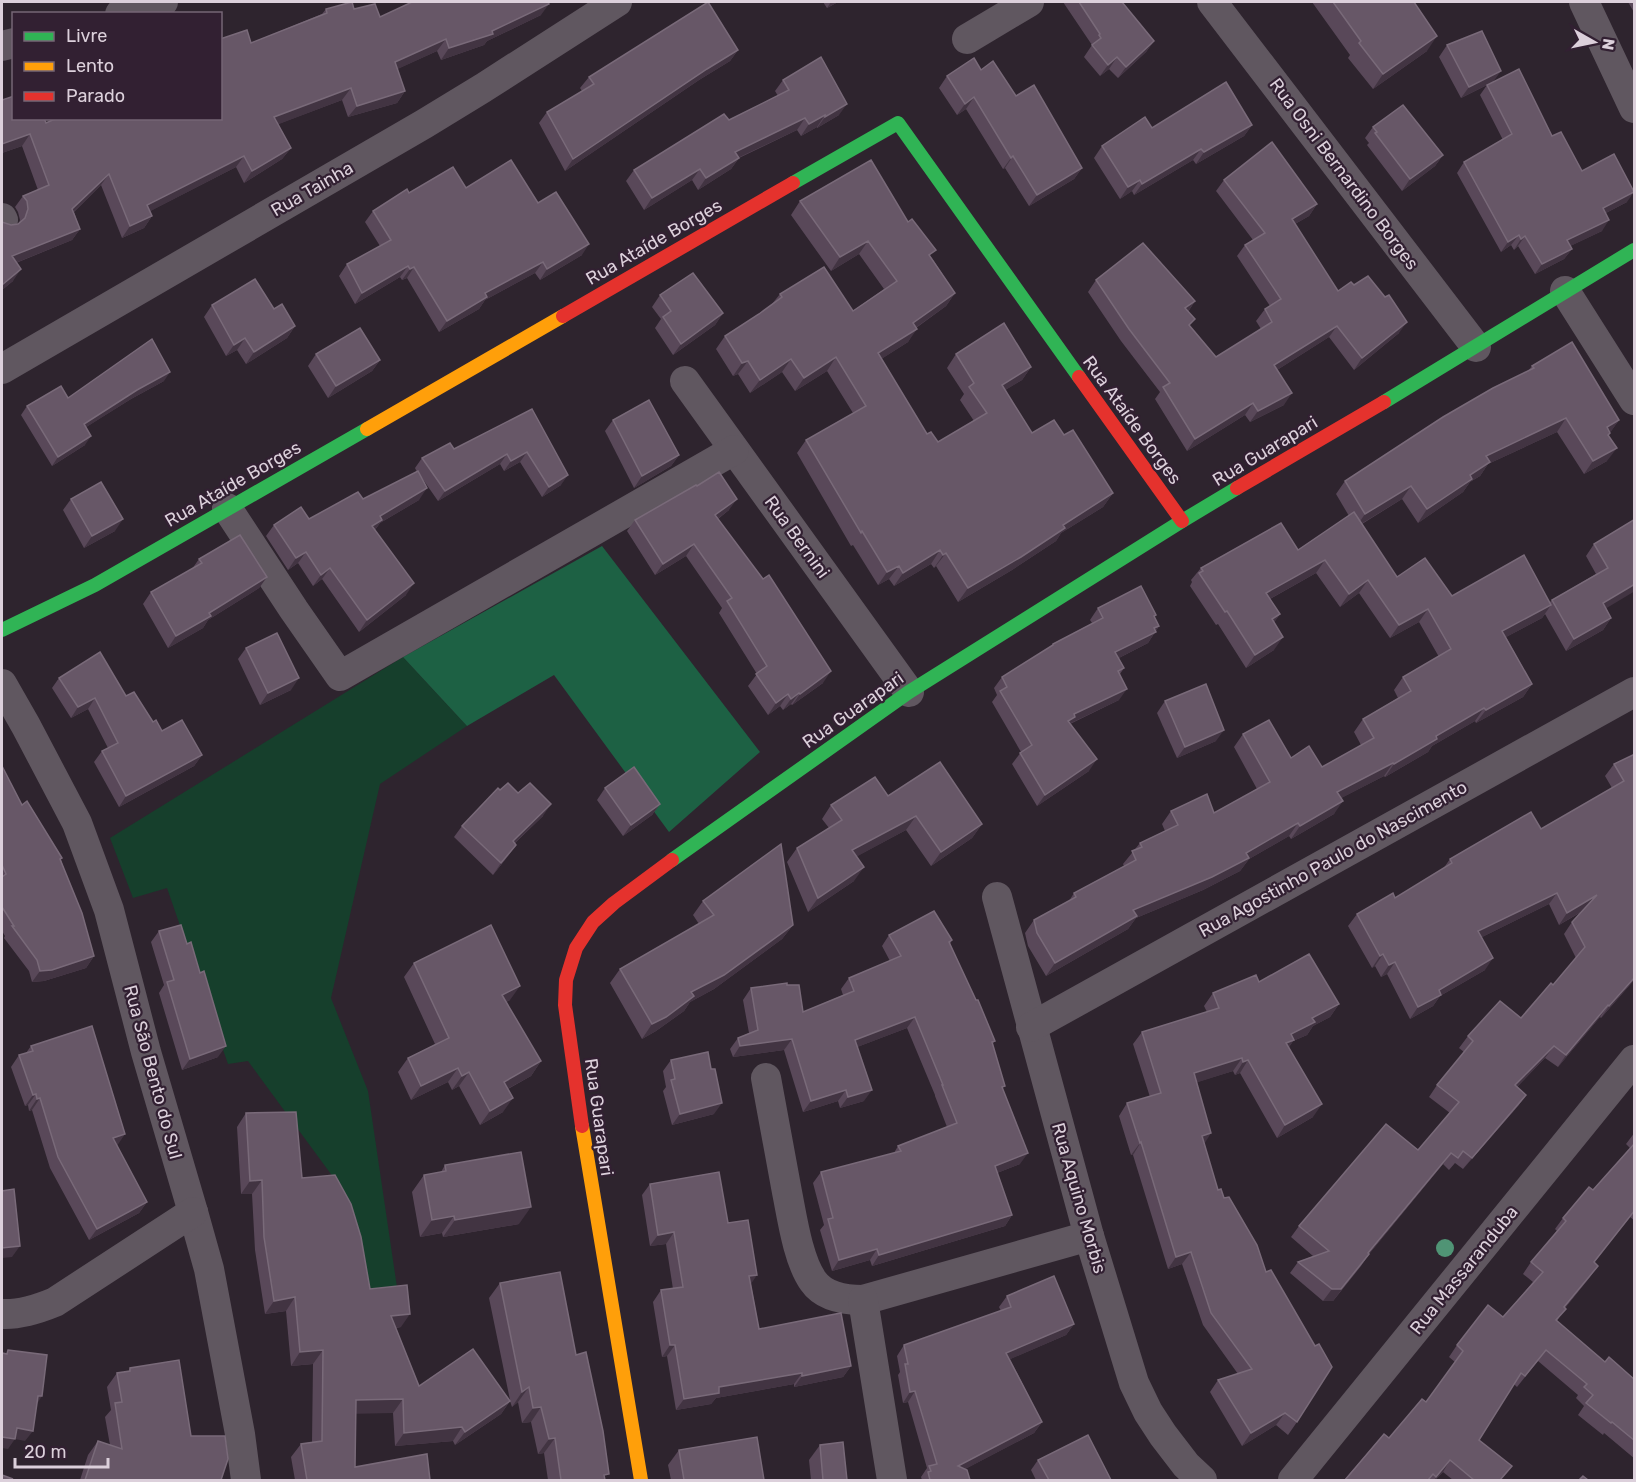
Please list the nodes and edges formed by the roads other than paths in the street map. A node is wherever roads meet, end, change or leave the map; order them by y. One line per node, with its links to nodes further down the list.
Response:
1 (163, 2): 6 (street)
2 (617, 2): 12 (street, Rua Tainha)
3 (1029, 2): 7 (street)
4 (1212, 2): 11 (street, Rua Osni Bernardino Borges)
5 (1584, 2): 8 (street)
6 (127, 12)
7 (968, 39)
8 (1635, 108)
9 (1635, 250): 10 (street, Rua Guarapari)
10 (1565, 291): 11 (street, Rua Guarapari); 14 (street)
11 (1476, 347): 17 (street, Rua Guarapari)
12 (2, 369)
13 (685, 381): 15 (street, Rua Bernini)
14 (1635, 400)
15 (734, 450): 16 (street); 20 (street, Rua Bernini)
16 (227, 508): 17 (street, Rua Ataíde Borges); 18 (street, Rua Ataíde Borges)
17 (1182, 521): 20 (street, Rua Guarapari)
18 (2, 630)
19 (2, 684): 26 (street, Rua São Bento do Sul)
20 (909, 692): 31 (street, Rua Guarapari)
21 (1635, 692): 23 (street, Rua Agostinho Paulo do Nascimento)
22 (997, 897): 23 (street, Rua Aquino Morbis)
23 (1031, 1027): 27 (street, Rua Aquino Morbis)
24 (1635, 1060): 34 (street, Rua Massaranduba)
25 (766, 1078): 28 (street)
26 (193, 1212): 29 (street); 30 (street, Rua São Bento do Sul)
27 (1089, 1236): 28 (street); 33 (street, Rua Aquino Morbis)
28 (863, 1300): 32 (street)
29 (2, 1314)
30 (246, 1480)
31 (641, 1480)
32 (892, 1480)
33 (1202, 1480)
34 (1293, 1480)

